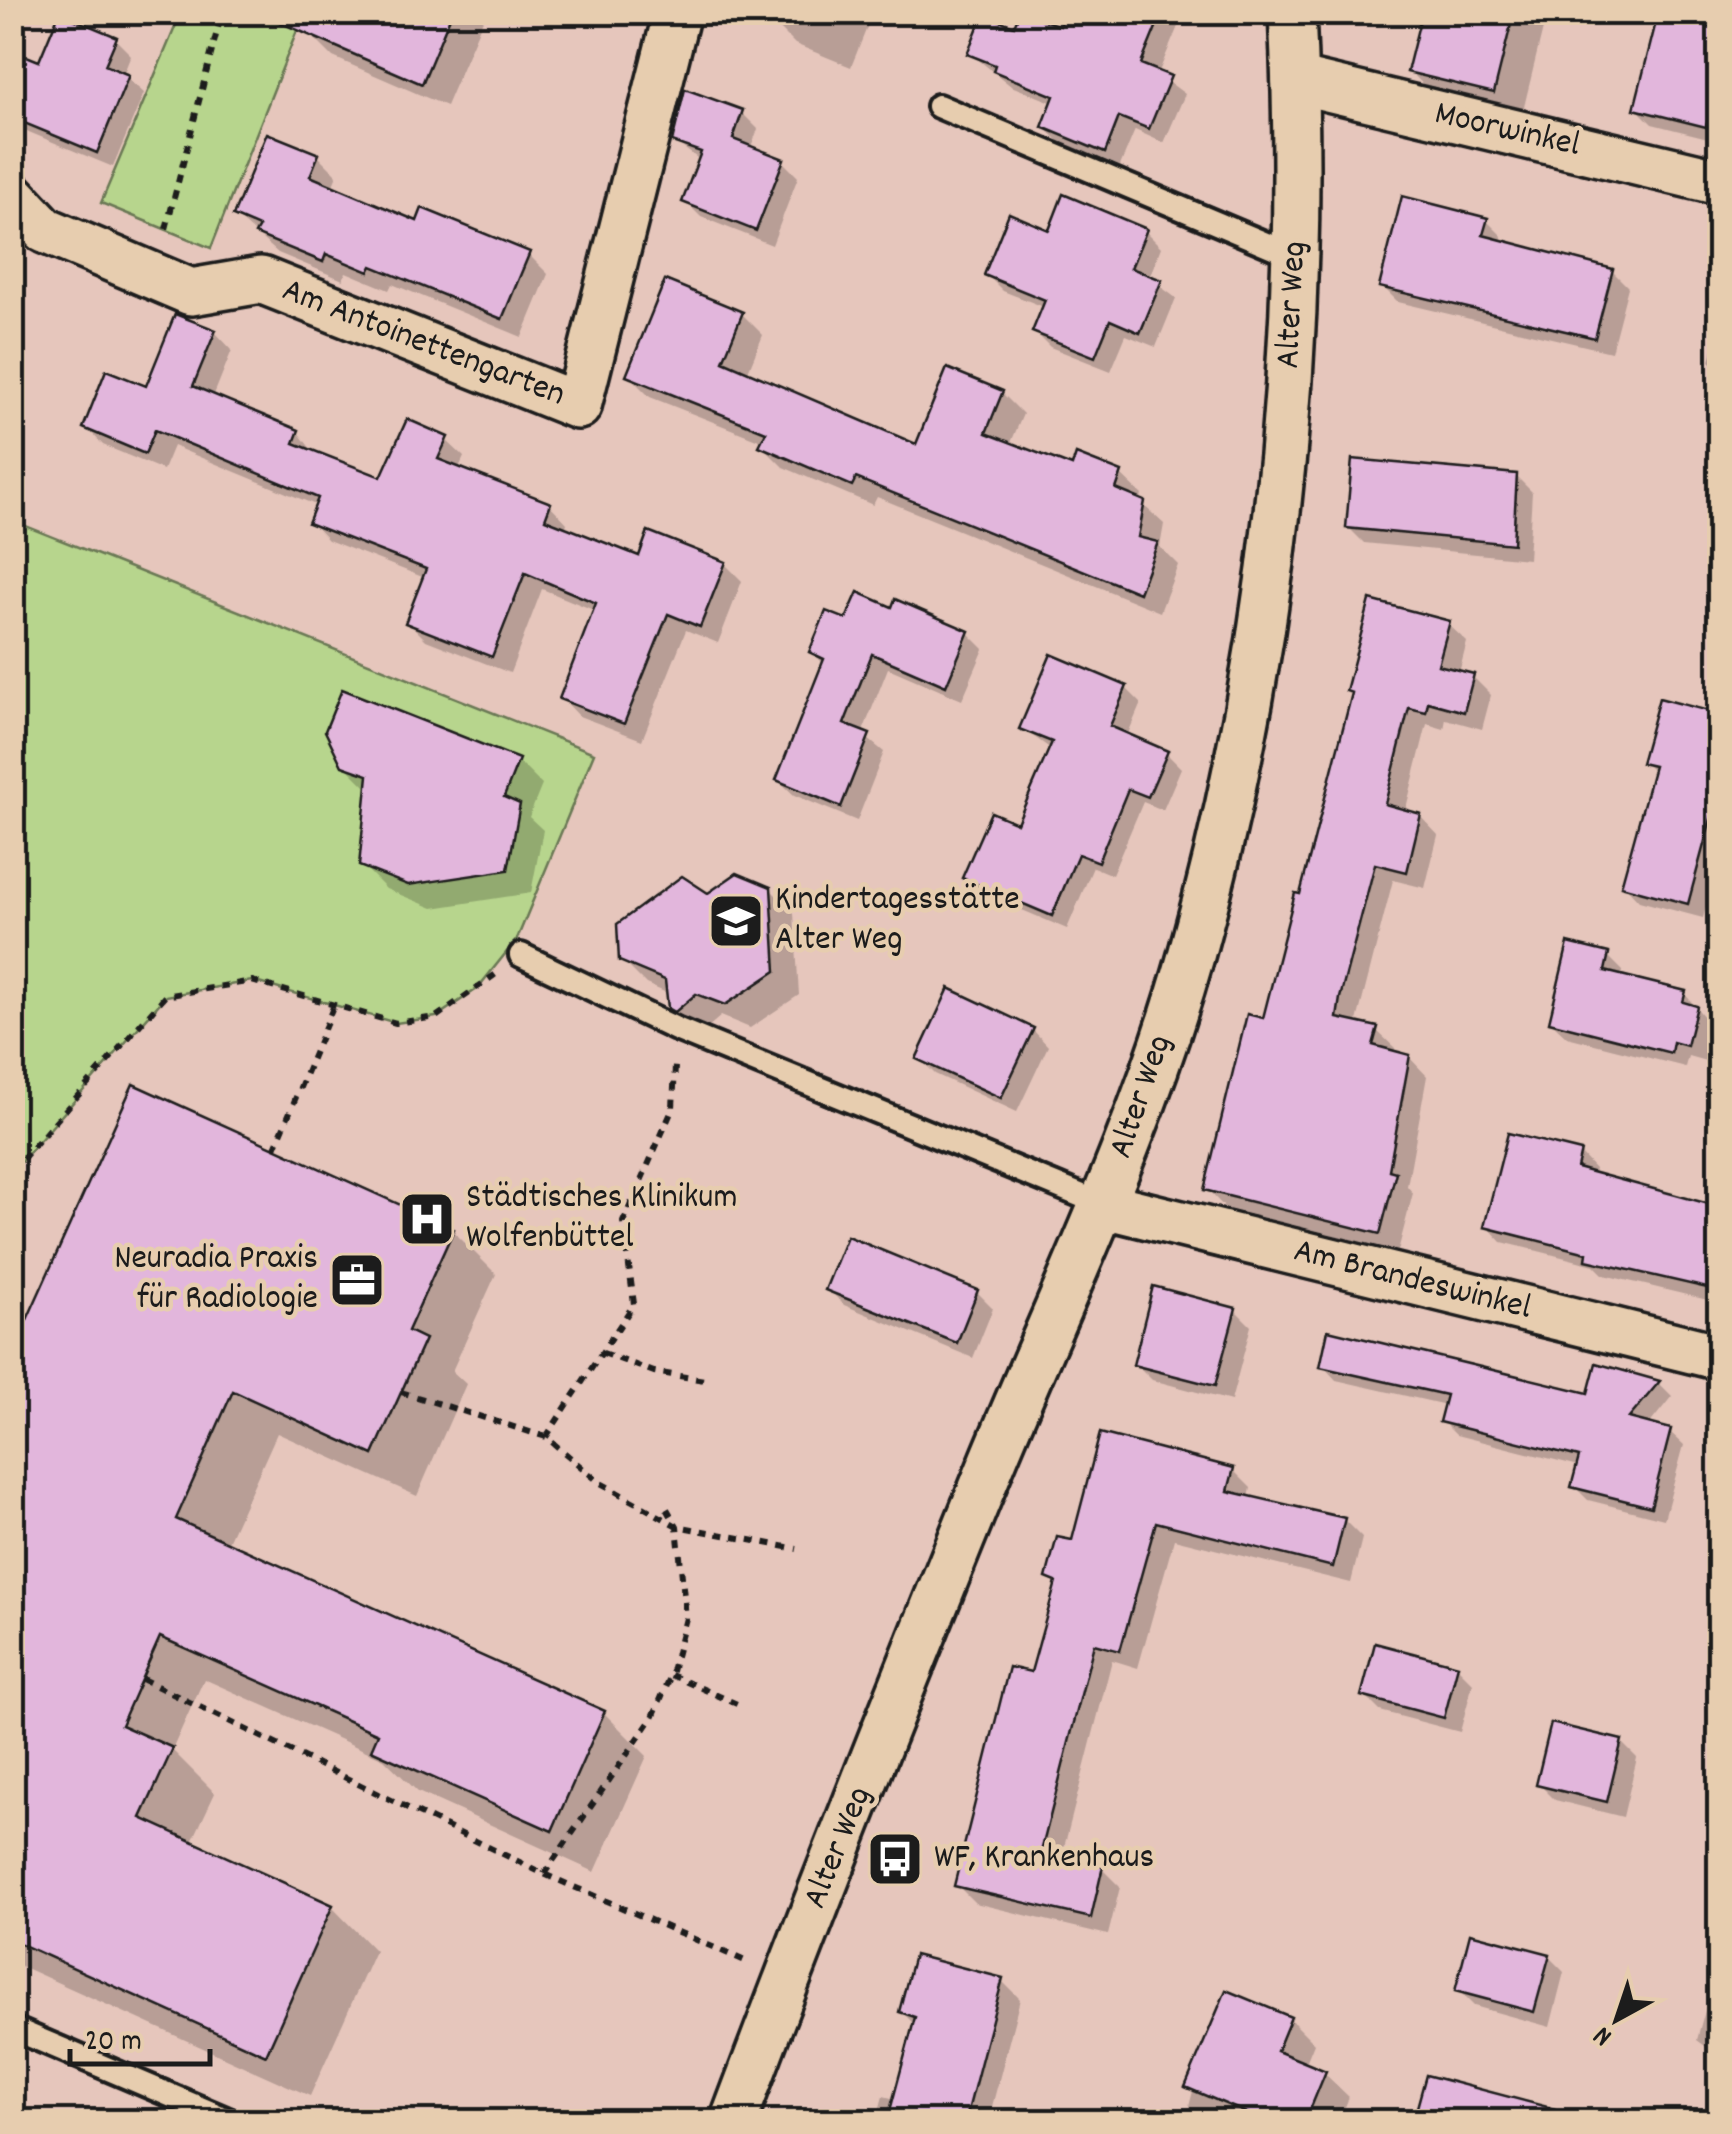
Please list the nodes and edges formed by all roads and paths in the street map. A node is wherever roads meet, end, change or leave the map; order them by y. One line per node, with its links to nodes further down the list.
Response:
1 (222, 12): 8 (path)
2 (677, 12): 7 (street, Am Antoinettengarten)
3 (1292, 12): 4 (street, Alter Weg)
4 (1295, 80): 6 (street, Moorwinkel); 9 (street, Alter Weg)
5 (938, 106): 9 (lane)
6 (1720, 182)
7 (12, 195)
8 (166, 229)
9 (1297, 257): 15 (street, Alter Weg)
10 (520, 955): 11 (path); 12 (lane)
11 (334, 1005): 13 (path); 14 (path)
12 (676, 1030): 15 (lane); 16 (path)
13 (275, 1148)
14 (12, 1172)
15 (1104, 1205): 17 (street, Am Brandeswinkel); 28 (street, Alter Weg)
16 (603, 1354): 18 (path); 20 (path)
17 (1720, 1356)
18 (704, 1380)
19 (401, 1392): 20 (path)
20 (546, 1437): 22 (path)
21 (666, 1507): 22 (path)
22 (677, 1526): 23 (path); 24 (path)
23 (796, 1549)
24 (671, 1675): 26 (path); 27 (path)
25 (142, 1679): 27 (path)
26 (744, 1706)
27 (544, 1874): 28 (path)
28 (788, 1978): 31 (street, Alter Weg)
29 (12, 2028): 30 (lane)
30 (233, 2122)
31 (734, 2122)

